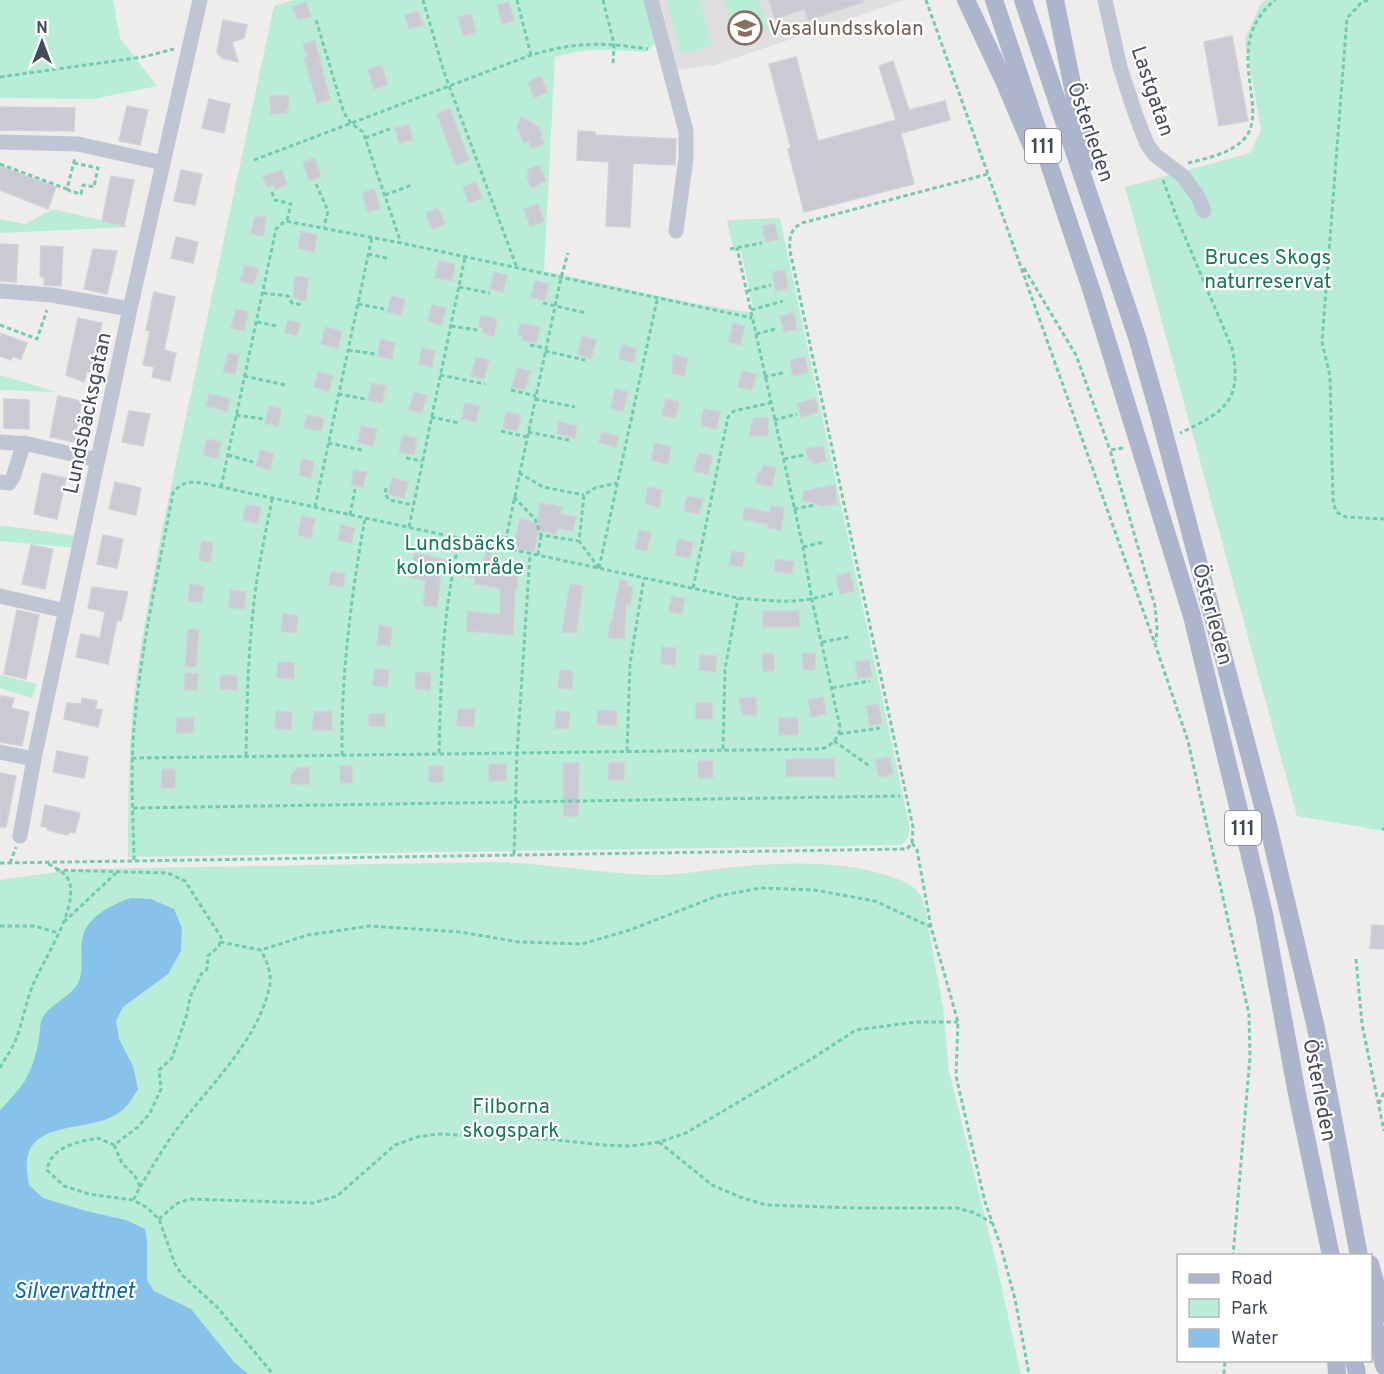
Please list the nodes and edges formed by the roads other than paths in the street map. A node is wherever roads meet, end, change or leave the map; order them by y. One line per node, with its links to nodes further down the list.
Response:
1 (200, 0): 9 (street, Lundsbäcksgatan)
2 (651, 0): 11 (street)
3 (966, 0): 14 (main road)
4 (994, 0): 14 (main road, Österleden / 111)
5 (1023, 0): 12 (main road, Österleden / 111)
6 (1055, 0): 12 (main road)
7 (1105, 0): 10 (street, Lastgatan)
8 (0, 141): 9 (street)
9 (163, 163): 15 (street, Lundsbäcksgatan)
10 (1204, 211)
11 (676, 231)
12 (1103, 237): 25 (main road, Österleden / 111)
13 (0, 291): 15 (street)
14 (1092, 292): 26 (main road, Österleden / 111)
15 (130, 309): 18 (street, Lundsbäcksgatan)
16 (0, 442): 17 (street)
17 (24, 443): 18 (street); 19 (street)
18 (98, 460): 21 (street, Lundsbäcksgatan)
19 (0, 482)
20 (0, 596): 21 (street)
21 (66, 611): 23 (street, Lundsbäcksgatan)
22 (0, 752): 23 (street)
23 (34, 759): 24 (street, Lundsbäcksgatan)
24 (20, 836)
25 (1335, 1131): 29 (main road, Österleden / 111); 30 (main road)
26 (1312, 1166): 27 (main road); 28 (main road, Österleden / 111)
27 (1323, 1254)
28 (1331, 1254)
29 (1359, 1254)
30 (1367, 1254)
31 (1372, 1268): 33 (main road)
32 (1372, 1312): 34 (main road)
33 (1384, 1314)
34 (1384, 1366)

